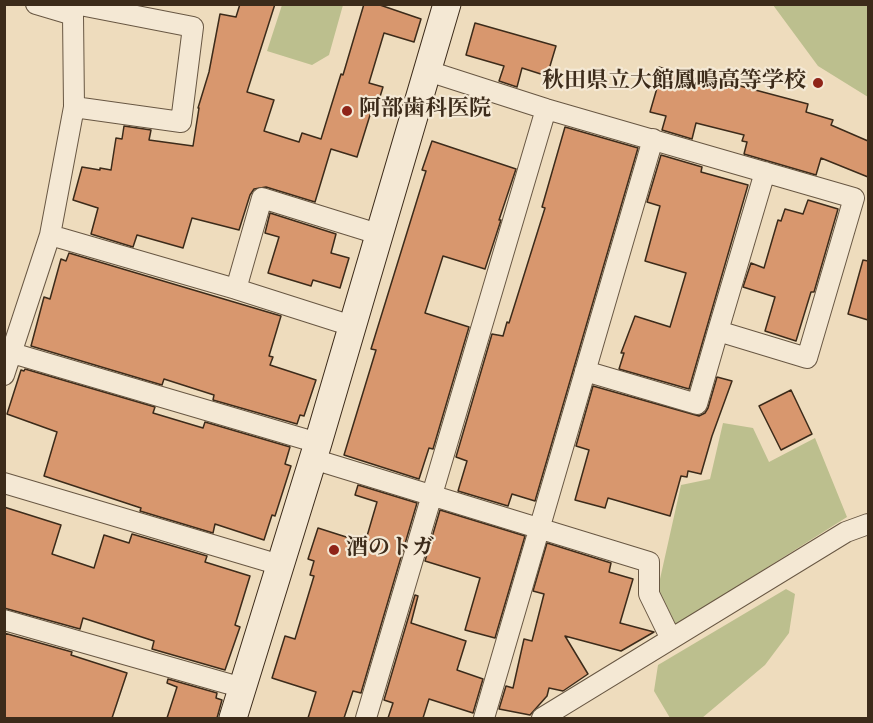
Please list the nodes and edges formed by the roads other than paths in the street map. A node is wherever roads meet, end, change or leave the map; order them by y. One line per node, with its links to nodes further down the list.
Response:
1 (36, 4): 3 (street)
2 (447, 4): 4 (street)
3 (75, 8): 5 (street); 5 (street)
4 (428, 71): 6 (street); 9 (street)
5 (74, 107): 10 (street)
6 (546, 109): 7 (street); 19 (street)
7 (653, 139): 8 (street); 15 (street)
8 (765, 172): 13 (street); 13 (street)
9 (378, 234): 11 (street); 12 (street)
10 (50, 235): 11 (street); 14 (street)
11 (236, 289): 12 (street)
12 (352, 326): 17 (street)
13 (718, 331): 15 (street)
14 (12, 352): 16 (street); 17 (street)
15 (585, 371): 21 (street)
16 (4, 375)
17 (315, 451): 19 (street); 22 (street)
18 (4, 483): 22 (street)
19 (431, 495): 21 (street); 27 (street)
20 (868, 524): 24 (street)
21 (539, 529): 24 (street); 28 (street)
22 (280, 565): 25 (street)
23 (4, 620): 25 (street)
24 (671, 639): 29 (street)
25 (243, 688): 26 (street)
26 (233, 718)
27 (366, 718)
28 (484, 718)
29 (542, 718)

